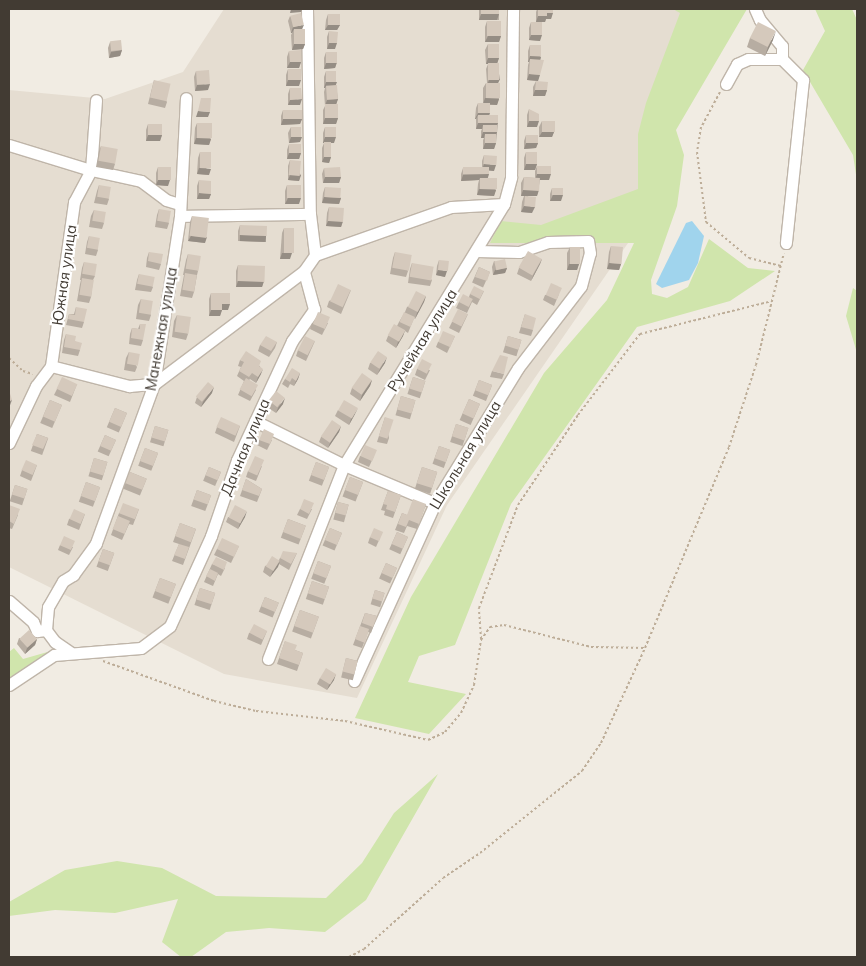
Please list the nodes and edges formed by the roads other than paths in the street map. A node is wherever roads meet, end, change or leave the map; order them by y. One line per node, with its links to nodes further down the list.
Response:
1 (307, 9): 12 (street)
2 (514, 9): 10 (street, Ручейная улица)
3 (755, 9): 4 (street)
4 (782, 59): 5 (street); 13 (street)
5 (726, 84)
6 (186, 98): 11 (street, Манежная улица)
7 (96, 100): 9 (street, Южная улица)
8 (9, 145): 9 (street)
9 (91, 170): 11 (street); 17 (street, Южная улица)
10 (504, 204): 14 (street, Ручейная улица); 15 (street)
11 (180, 210): 12 (street); 18 (street, Манежная улица)
12 (310, 214): 15 (street)
13 (786, 243)
14 (477, 251): 21 (street, Ручейная улица); 22 (street, Школьная улица)
15 (315, 255): 16 (street)
16 (304, 271): 18 (street); 19 (street, Дачная улица)
17 (52, 366): 18 (street); 20 (street)
18 (154, 384): 24 (street, Манежная улица)
19 (255, 421): 21 (street); 25 (street, Дачная улица)
20 (9, 444)
21 (344, 465): 22 (street); 26 (street, Ручейная улица)
22 (435, 503): 27 (street, Школьная улица)
23 (9, 601): 24 (street)
24 (46, 630): 25 (street)
25 (70, 652): 28 (street)
26 (268, 659)
27 (354, 681)
28 (9, 684)

